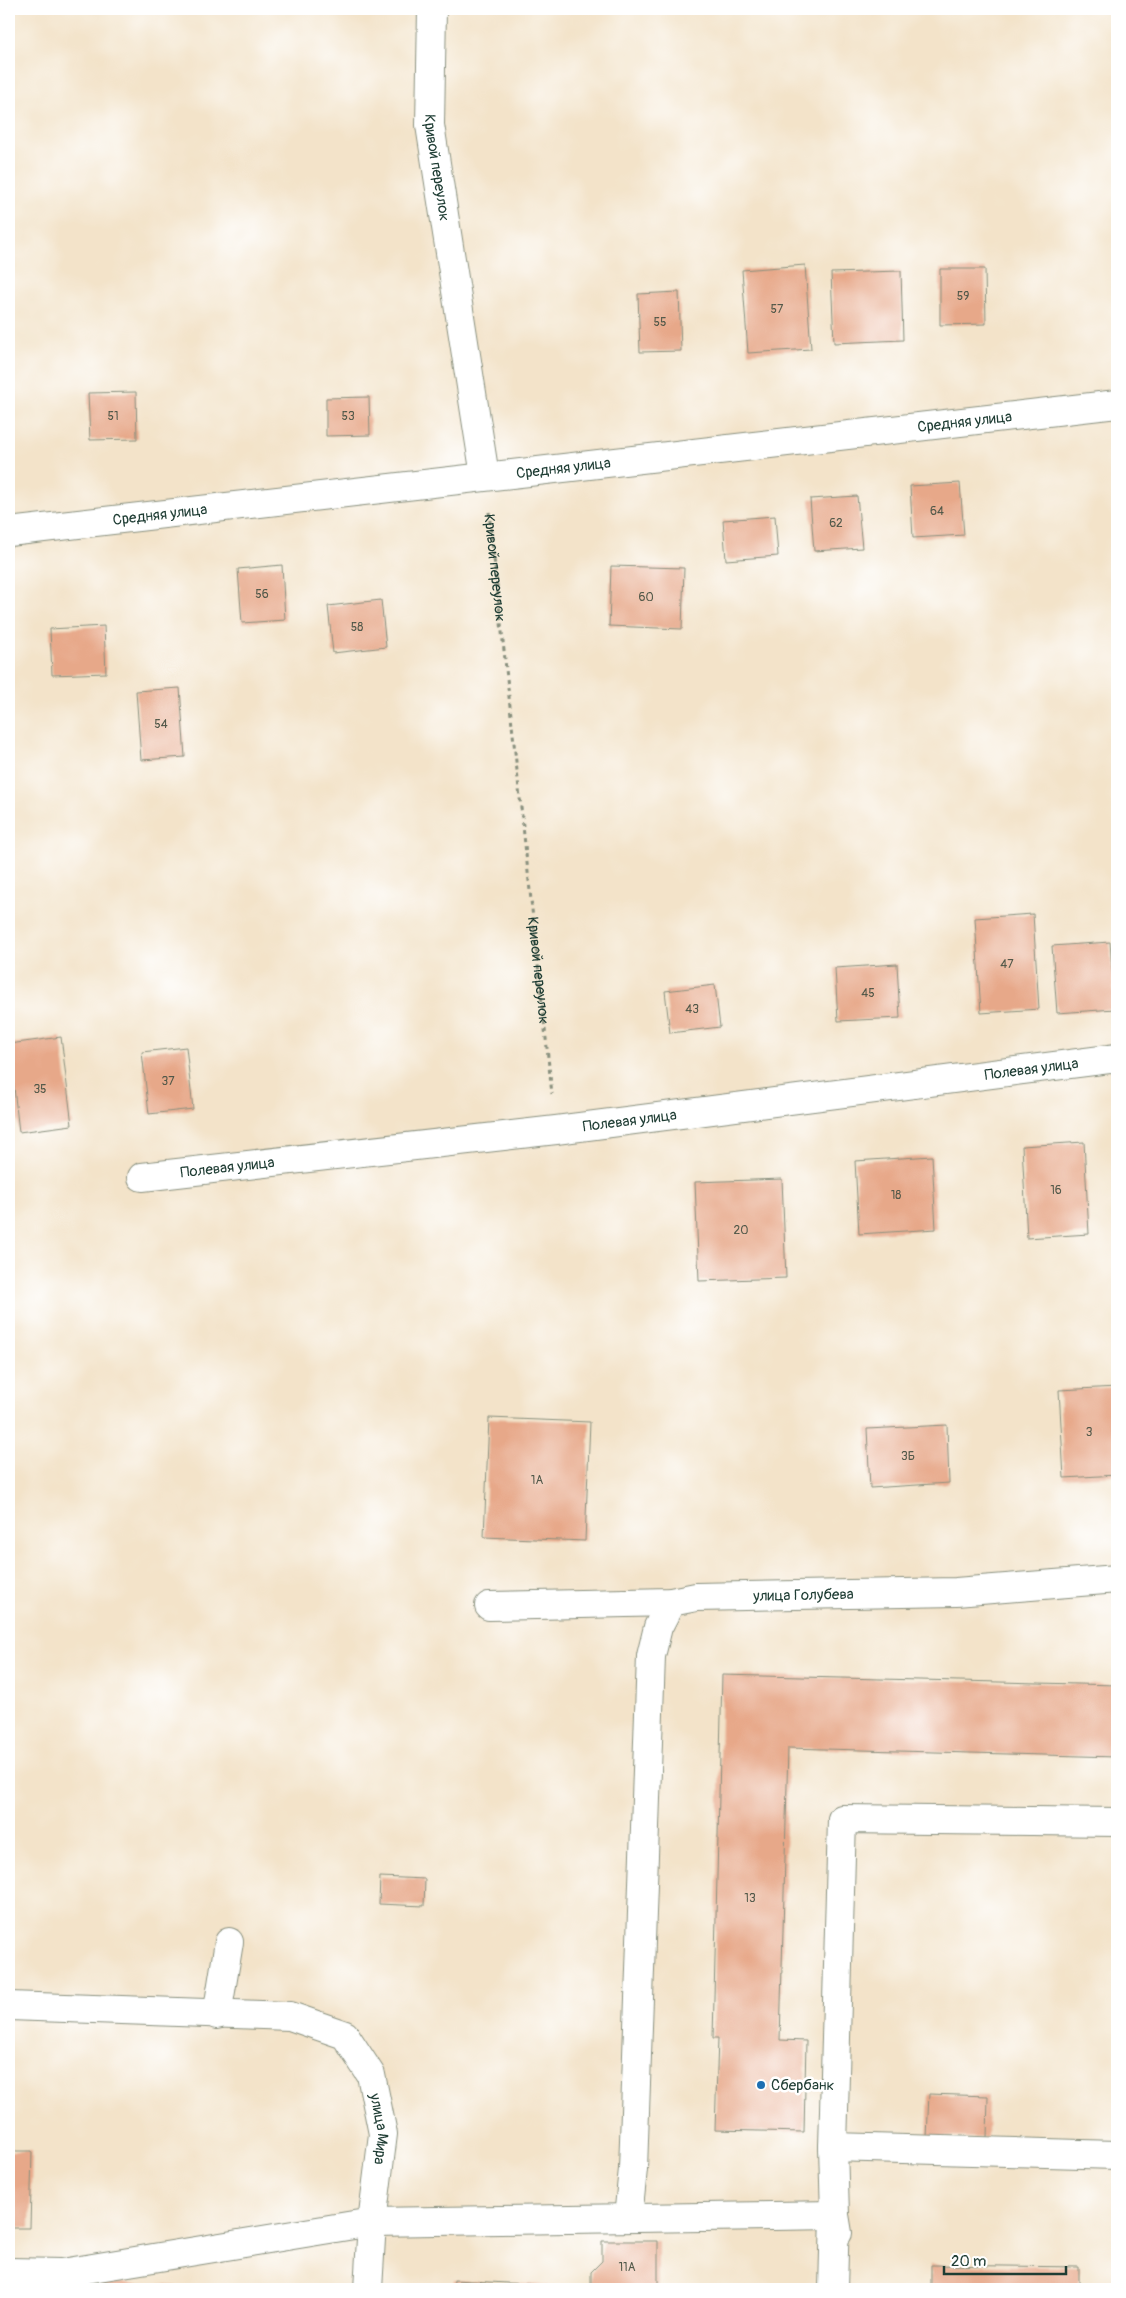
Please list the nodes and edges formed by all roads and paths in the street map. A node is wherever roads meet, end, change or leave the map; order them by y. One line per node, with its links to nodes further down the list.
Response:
1 (432, 9): 3 (street, Кривой переулок)
2 (1117, 404): 3 (street, Средняя улица)
3 (485, 476): 4 (street, Средняя улица); 6 (path, Кривой переулок)
4 (9, 532)
5 (1117, 1058): 6 (street, Полевая улица)
6 (556, 1130): 7 (street, Полевая улица)
7 (142, 1177)
8 (1117, 1579): 9 (street, улица Голубева)
9 (671, 1602): 10 (street, улица Голубева); 18 (street)
10 (490, 1606)
11 (1117, 1822): 15 (street)
12 (229, 1942): 14 (street)
13 (9, 2006): 14 (street, улица Мира)
14 (217, 2015): 19 (street, улица Мира)
15 (833, 2147): 16 (street); 17 (street)
16 (1117, 2155)
17 (835, 2215): 18 (street); 23 (street); 24 (street)
18 (628, 2218): 19 (street)
19 (372, 2222): 21 (street); 22 (street, улица Мира)
20 (9, 2272): 21 (street)
21 (62, 2281)
22 (368, 2289)
23 (833, 2289)
24 (847, 2289)

